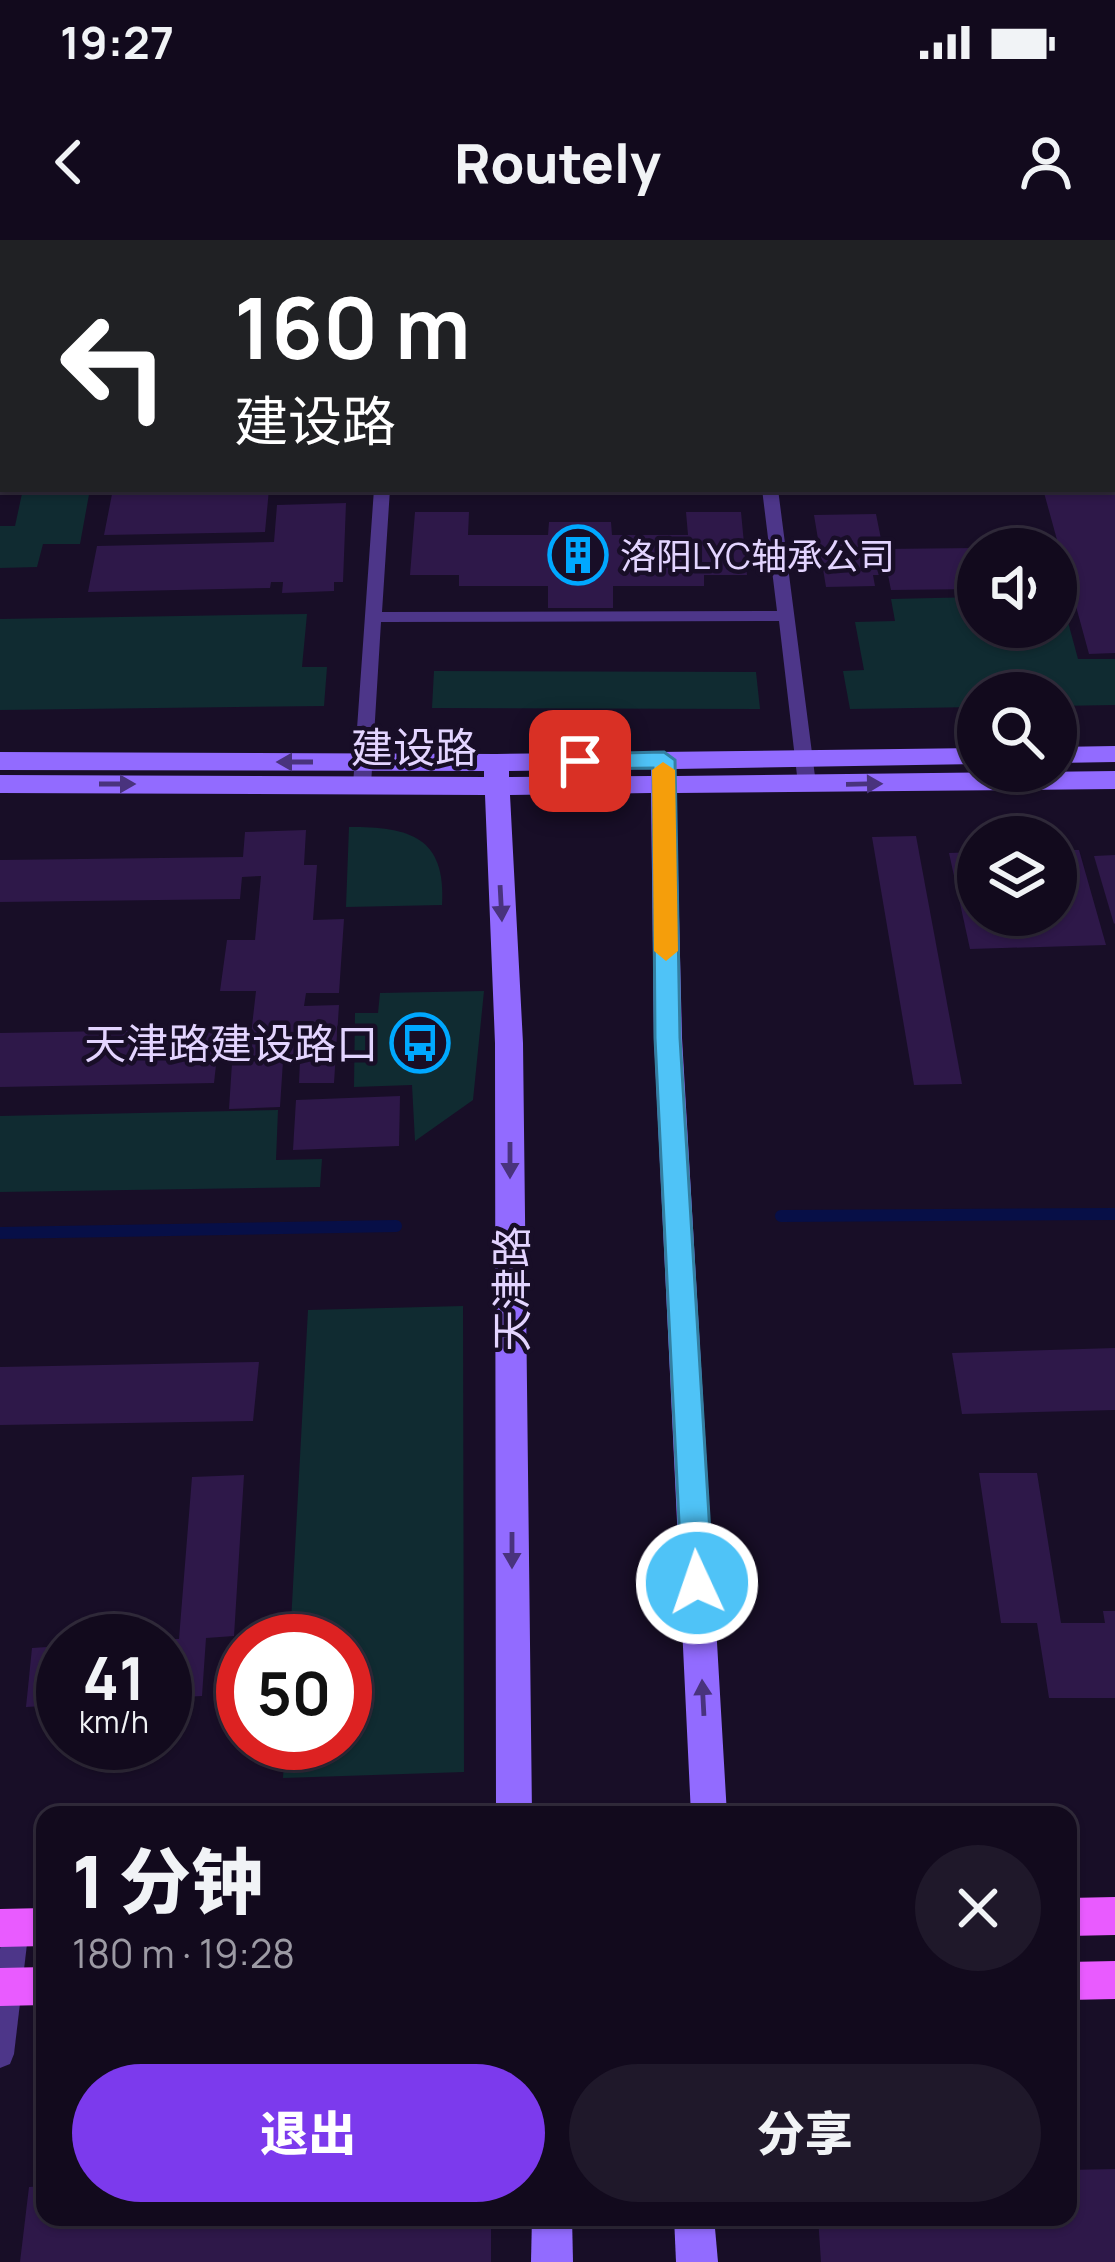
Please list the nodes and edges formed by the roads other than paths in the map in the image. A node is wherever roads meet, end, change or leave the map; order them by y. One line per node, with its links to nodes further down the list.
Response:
1 (382, 492): 4 (lane)
2 (770, 492): 3 (lane)
3 (787, 616): 4 (lane); 8 (lane)
4 (374, 617): 11 (lane)
5 (1115, 754): 6 (main road)
6 (1077, 755)
7 (957, 756): 8 (main road, 建设路)
8 (804, 758): 10 (main road, 建设路); 15 (lane)
9 (0, 761): 11 (main road, 建设路, one-way to 9)
10 (663, 772): 12 (main road, 建设路); 15 (main road, 建设路); 17 (main road, one-way to 10)
11 (362, 774): 12 (main road, 建设路); 14 (main road, 建设路, one-way to 11)
12 (496, 774): 16 (main road, 天津路, one-way to 16)
13 (1115, 781): 15 (main road, 建设路, one-way to 13)
14 (0, 784)
15 (807, 784)
16 (514, 1806)
17 (709, 1806)
18 (1115, 1916): 19 (main road)
19 (1077, 1917)
20 (20, 1928): 23 (lane)
21 (1115, 1980): 22 (main road)
22 (1077, 1981)
23 (19, 1986): 24 (lane)
24 (0, 2054)
25 (552, 2226): 27 (main road)
26 (695, 2226): 28 (main road)
27 (553, 2262)
28 (697, 2262)

